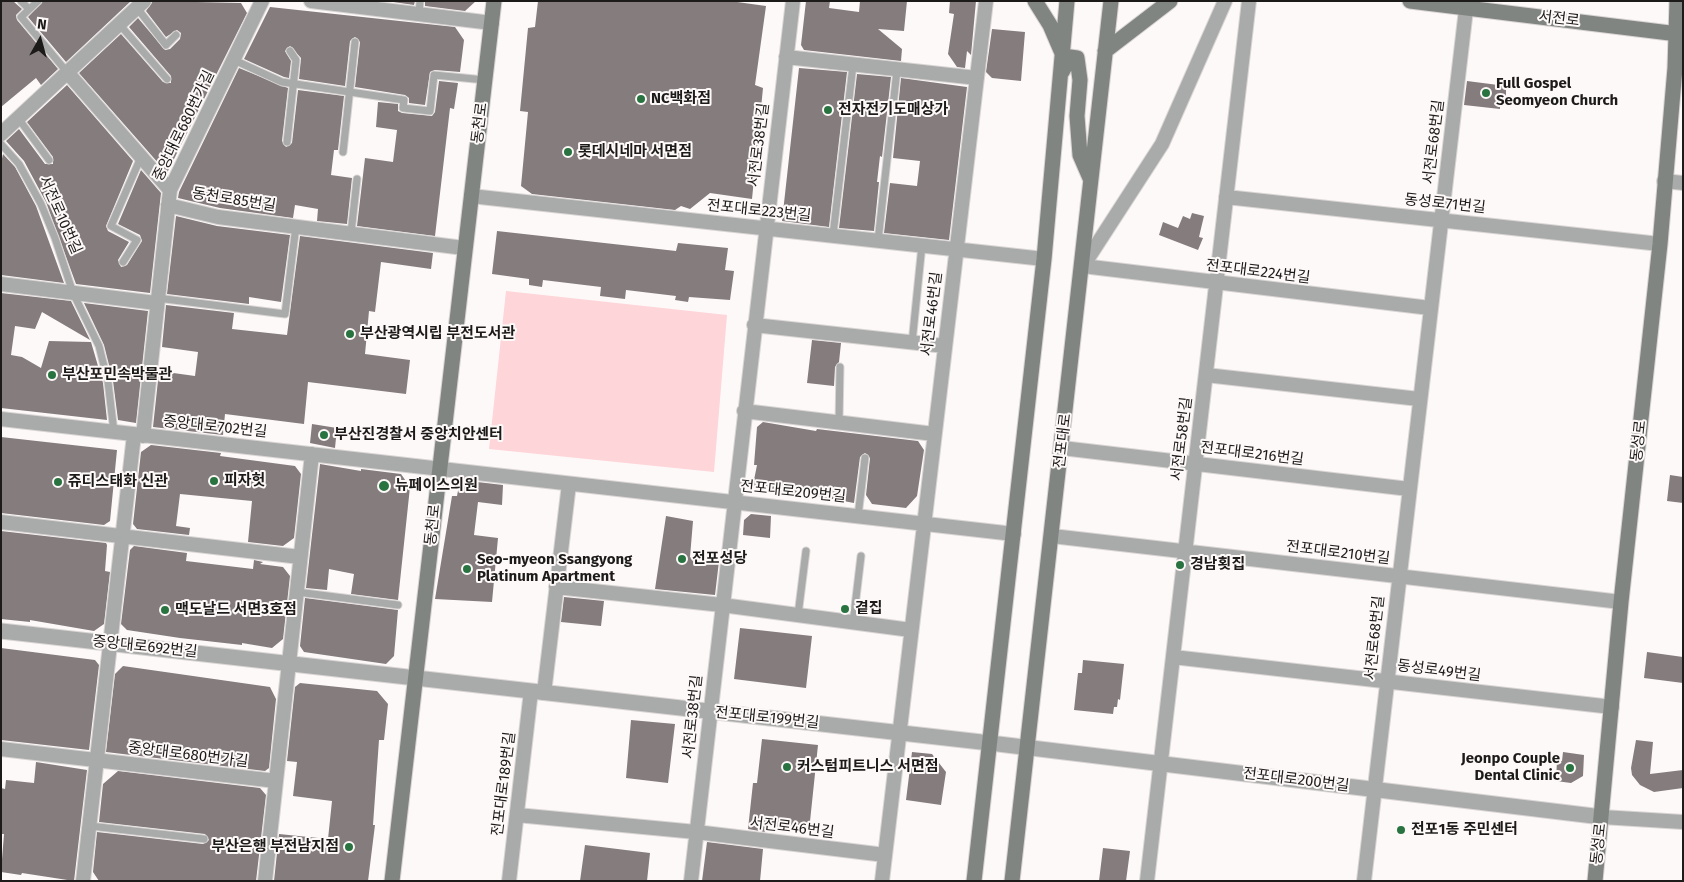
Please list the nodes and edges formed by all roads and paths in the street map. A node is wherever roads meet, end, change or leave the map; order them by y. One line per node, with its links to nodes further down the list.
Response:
1 (21, 1): 19 (lane)
2 (38, 1): 19 (lane)
3 (262, 1): 29 (street, 중앙대로680번가길)
4 (311, 1): 18 (street)
5 (494, 1): 20 (main road, 동천로)
6 (793, 1): 28 (street, 서전로38번길)
7 (986, 1): 34 (street, 서전로46번길)
8 (1035, 1): 27 (main road)
9 (1067, 1): 27 (main road)
10 (1111, 1): 26 (main road, 전포대로)
11 (1170, 1): 26 (main road)
12 (1225, 1): 67 (street)
13 (1249, 1): 53 (street, 서전로58번길)
14 (1410, 1): 17 (main road, 서전로)
15 (1677, 1): 22 (main road, 동성로)
16 (140, 5): 21 (street); 23 (lane)
17 (1466, 5): 22 (main road, 서전로); 55 (street, 서전로68번길)
18 (420, 8): 20 (street)
19 (29, 9): 32 (lane)
20 (492, 23): 36 (main road, 동천로)
21 (119, 24): 32 (street); 35 (lane)
22 (1680, 34): 49 (main road, 동성로)
23 (176, 35)
24 (355, 42): 38 (lane)
25 (290, 51): 37 (lane)
26 (1105, 51): 48 (main road, 전포대로)
27 (1063, 55): 33 (main road)
28 (786, 57): 30 (street); 57 (street, 서전로38번길)
29 (234, 60): 37 (lane, 중앙대로680번가길); 51 (street, 중앙대로680번가길)
30 (852, 65): 31 (street); 59 (lane)
31 (897, 70): 34 (street); 60 (lane)
32 (67, 72): 40 (street); 45 (street)
33 (1061, 75): 48 (main road); 65 (main road)
34 (977, 78): 64 (street, 서전로46번길)
35 (167, 79)
36 (485, 80): 39 (lane, 동천로); 52 (main road, 동천로)
37 (294, 84): 38 (lane, 중앙대로680번가길); 42 (lane)
38 (350, 93): 39 (lane, 중앙대로680번가길); 44 (lane)
39 (398, 100)
40 (18, 118): 41 (street); 46 (lane)
41 (1, 134)
42 (287, 142)
43 (1, 144): 70 (lane, 서전로10번길)
44 (343, 152)
45 (141, 157): 51 (street); 66 (lane)
46 (49, 160)
47 (357, 179): 58 (lane)
48 (1091, 179): 67 (main road, 전포대로)
49 (1664, 181): 50 (street); 61 (main road, 동성로)
50 (1683, 183)
51 (170, 190): 54 (street, 중앙대로680번가길)
52 (470, 196): 57 (street, 전포대로223번길); 63 (main road, 동천로)
53 (1226, 197): 55 (street, 동성로71번길); 68 (street, 서전로58번길)
54 (168, 205): 56 (street, 동천로85번길); 71 (street, 중앙대로680번가길)
55 (1440, 220): 61 (street, 동성로71번길); 72 (street, 서전로68번길)
56 (296, 226): 58 (street, 동천로85번길); 71 (lane)
57 (765, 228): 59 (street, 전포대로223번길); 73 (street, 서전로38번길)
58 (352, 233): 63 (street, 동천로85번길)
59 (833, 236): 60 (street, 전포대로223번길)
60 (878, 240): 62 (street, 전포대로223번길)
61 (1660, 244): 106 (main road, 동성로)
62 (922, 245): 64 (street, 전포대로223번길); 74 (lane)
63 (464, 248): 89 (main road, 동천로)
64 (956, 249): 65 (street, 전포대로223번길); 75 (street, 서전로46번길)
65 (1044, 259): 96 (main road)
66 (123, 262)
67 (1083, 266): 68 (street, 전포대로224번길); 85 (main road, 전포대로)
68 (1216, 283): 72 (street, 전포대로224번길); 77 (street, 서전로58번길)
69 (1, 284): 70 (street)
70 (73, 293): 71 (street); 82 (lane)
71 (156, 300): 84 (street, 중앙대로680번가길)
72 (1430, 308): 78 (street, 서전로68번길)
73 (754, 325): 74 (street); 79 (street, 서전로38번길)
74 (912, 343): 75 (street)
75 (945, 346): 83 (street, 서전로46번길)
76 (840, 367): 81 (lane)
77 (1206, 375): 78 (street); 88 (street, 서전로58번길)
78 (1419, 399): 91 (street, 서전로68번길)
79 (744, 411): 81 (street); 92 (street, 서전로38번길)
80 (1, 419): 82 (street, 중앙대로702번길)
81 (839, 422): 83 (street)
82 (114, 432): 84 (street, 중앙대로702번길)
83 (934, 434): 95 (street, 서전로46번길)
84 (138, 435): 86 (street, 중앙대로702번길); 98 (street, 중앙대로680번가길)
85 (1062, 448): 88 (street, 전포대로216번길); 97 (main road, 전포대로)
86 (312, 454): 89 (street, 중앙대로702번길); 102 (street)
87 (865, 458): 93 (lane)
88 (1195, 464): 91 (street, 전포대로216번길); 100 (street, 서전로58번길)
89 (439, 469): 90 (street, 전포대로209번길); 116 (main road, 동천로)
90 (569, 484): 92 (street, 전포대로209번길); 104 (street)
91 (1409, 489): 103 (street, 서전로68번길)
92 (734, 502): 93 (street, 전포대로209번길); 108 (street, 서전로38번길)
93 (858, 516): 95 (street, 전포대로209번길)
94 (1, 522): 98 (street)
95 (924, 524): 96 (street, 전포대로209번길); 111 (street, 서전로46번길)
96 (1014, 534): 122 (main road)
97 (1052, 536): 100 (street, 전포대로210번길); 123 (main road, 전포대로)
98 (122, 537): 102 (street); 113 (street, 중앙대로680번가길)
99 (806, 551): 109 (lane)
100 (1185, 552): 103 (street, 전포대로210번길); 114 (street, 서전로58번길)
101 (861, 556): 110 (lane)
102 (300, 557): 105 (street)
103 (1398, 576): 106 (street, 전포대로210번길); 117 (street, 서전로68번길)
104 (556, 587): 108 (street); 118 (street)
105 (296, 592): 107 (lane); 115 (street)
106 (1621, 602): 119 (main road, 동성로)
107 (398, 605)
108 (722, 605): 109 (street); 120 (street, 서전로38번길)
109 (798, 615): 110 (street)
110 (854, 623): 111 (street)
111 (911, 630): 121 (street, 서전로46번길)
112 (1, 631): 113 (street, 중앙대로692번길)
113 (110, 643): 115 (street, 중앙대로692번길); 125 (street, 중앙대로680번가길)
114 (1173, 657): 117 (street, 동성로49번길); 126 (street, 서전로58번길)
115 (289, 664): 116 (street, 중앙대로692번길); 127 (street)
116 (416, 678): 118 (street, 전포대로199번길); 138 (main road, 동천로)
117 (1386, 682): 119 (street, 동성로49번길); 128 (street, 서전로68번길)
118 (538, 692): 120 (street, 전포대로199번길); 129 (street, 전포대로189번길)
119 (1612, 707): 130 (main road, 동성로)
120 (710, 711): 121 (street, 전포대로199번길); 133 (street, 서전로38번길)
121 (899, 733): 122 (street, 전포대로199번길); 135 (street, 서전로46번길)
122 (990, 743): 123 (street, 전포대로200번길); 142 (main road)
123 (1028, 748): 126 (street, 전포대로200번길); 143 (main road, 전포대로)
124 (1, 749): 125 (street, 중앙대로680번가길)
125 (97, 760): 127 (street, 중앙대로680번가길); 132 (street, 중앙대로680번가길)
126 (1160, 764): 128 (street, 전포대로200번길); 144 (street, 서전로58번길)
127 (276, 781): 137 (street)
128 (1374, 790): 130 (street, 전포대로200번길); 145 (street, 서전로68번길)
129 (517, 815): 133 (street); 139 (street, 전포대로189번길)
130 (1602, 817): 131 (street); 146 (main road, 동성로)
131 (1683, 822)
132 (90, 826): 134 (lane); 136 (street, 중앙대로680번가길)
133 (696, 832): 135 (street, 서전로46번길); 140 (street, 서전로38번길)
134 (204, 839)
135 (885, 855): 141 (street, 서전로46번길)
136 (84, 881)
137 (265, 881)
138 (392, 881)
139 (509, 881)
140 (691, 881)
141 (882, 881)
142 (974, 881)
143 (1012, 881)
144 (1147, 881)
145 (1364, 881)
146 (1595, 881)

